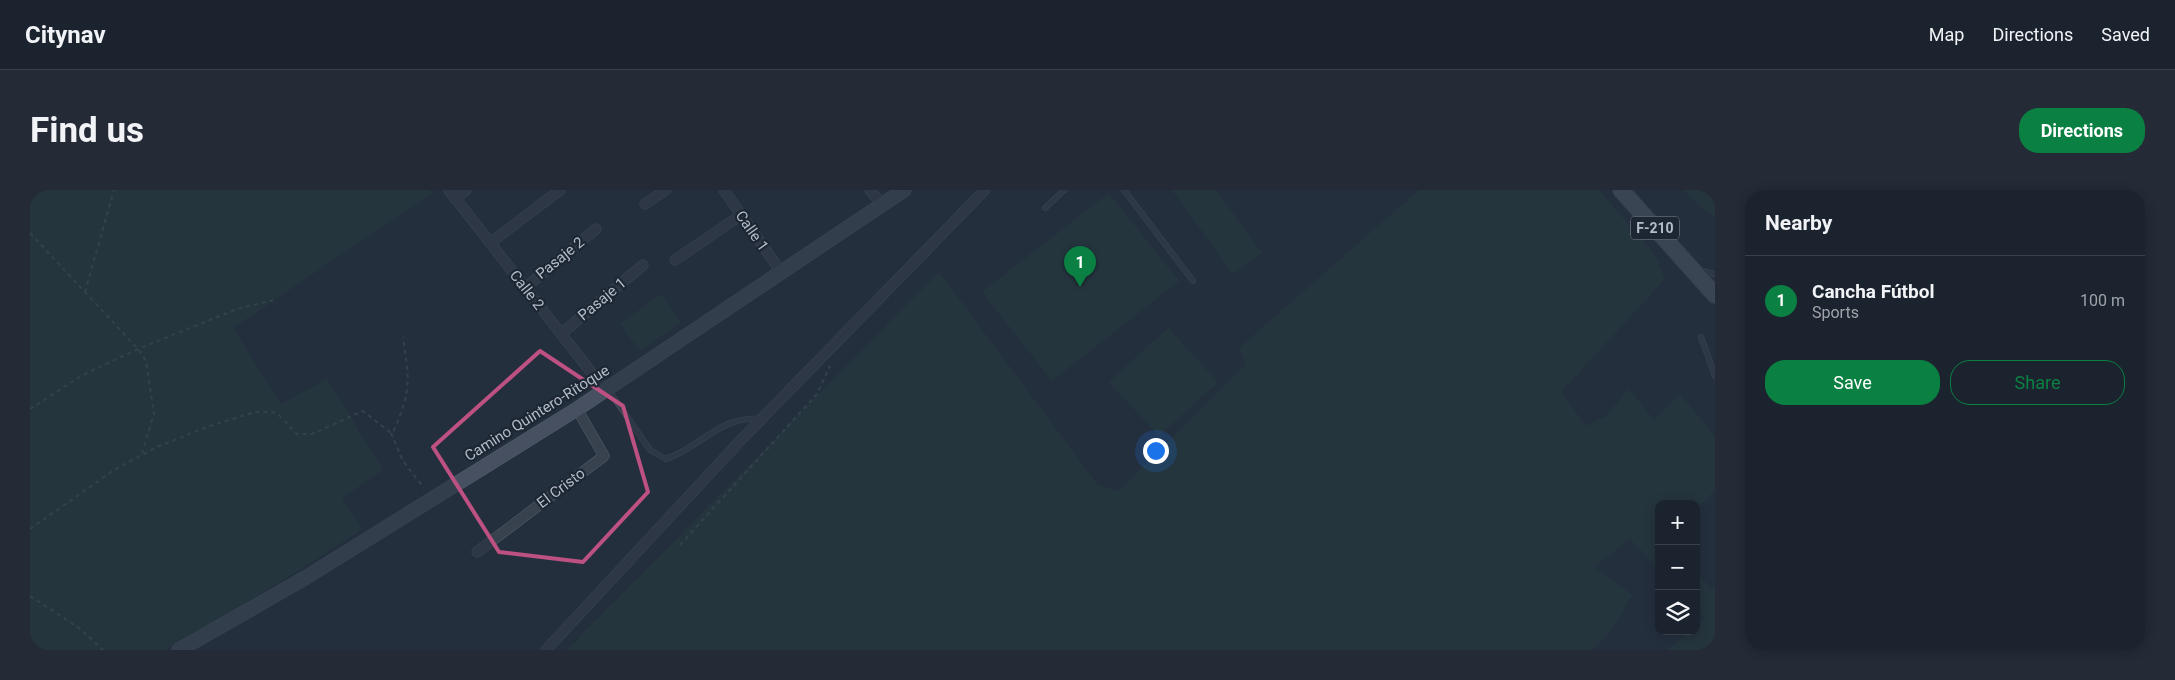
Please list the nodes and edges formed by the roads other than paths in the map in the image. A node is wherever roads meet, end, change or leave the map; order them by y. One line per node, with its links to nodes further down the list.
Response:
1 (449, 190): 12 (street, Calle 2)
2 (466, 190): 12 (street)
3 (560, 190): 18 (street)
4 (666, 190): 13 (street)
5 (870, 190): 14 (street)
6 (904, 190): 14 (main road, Camino Quintero-Ritoque)
7 (985, 190): 33 (street)
8 (1064, 190): 15 (lane)
9 (1124, 190): 24 (lane)
10 (1621, 190): 21 (main road, F-210)
11 (729, 192): 16 (street, Calle 1)
12 (456, 199): 18 (street, Calle 2)
13 (645, 204)
14 (882, 205): 22 (main road, Camino Quintero-Ritoque)
15 (1045, 208)
16 (741, 215): 19 (street); 22 (street, Calle 1)
17 (596, 229): 25 (street, Pasaje 2)
18 (490, 244): 25 (street, Calle 2)
19 (675, 260)
20 (643, 265): 28 (street, Pasaje 1)
21 (1689, 267): 23 (lane); 26 (main road, F-210); 27 (main road, F-210)
22 (781, 272): 31 (main road, Camino Quintero-Ritoque)
23 (1715, 274)
24 (1192, 281)
25 (525, 288): 28 (street, Calle 2)
26 (1715, 291)
27 (1715, 295)
28 (561, 334): 31 (street, Calle 2)
29 (1701, 337): 30 (lane)
30 (1715, 376)
31 (607, 389): 32 (main road, Camino Quintero-Ritoque); 33 (lane)
32 (577, 409): 34 (street, El Cristo); 35 (main road, Camino Quintero-Ritoque)
33 (762, 419): 36 (street)
34 (476, 552)
35 (179, 650)
36 (546, 650)

